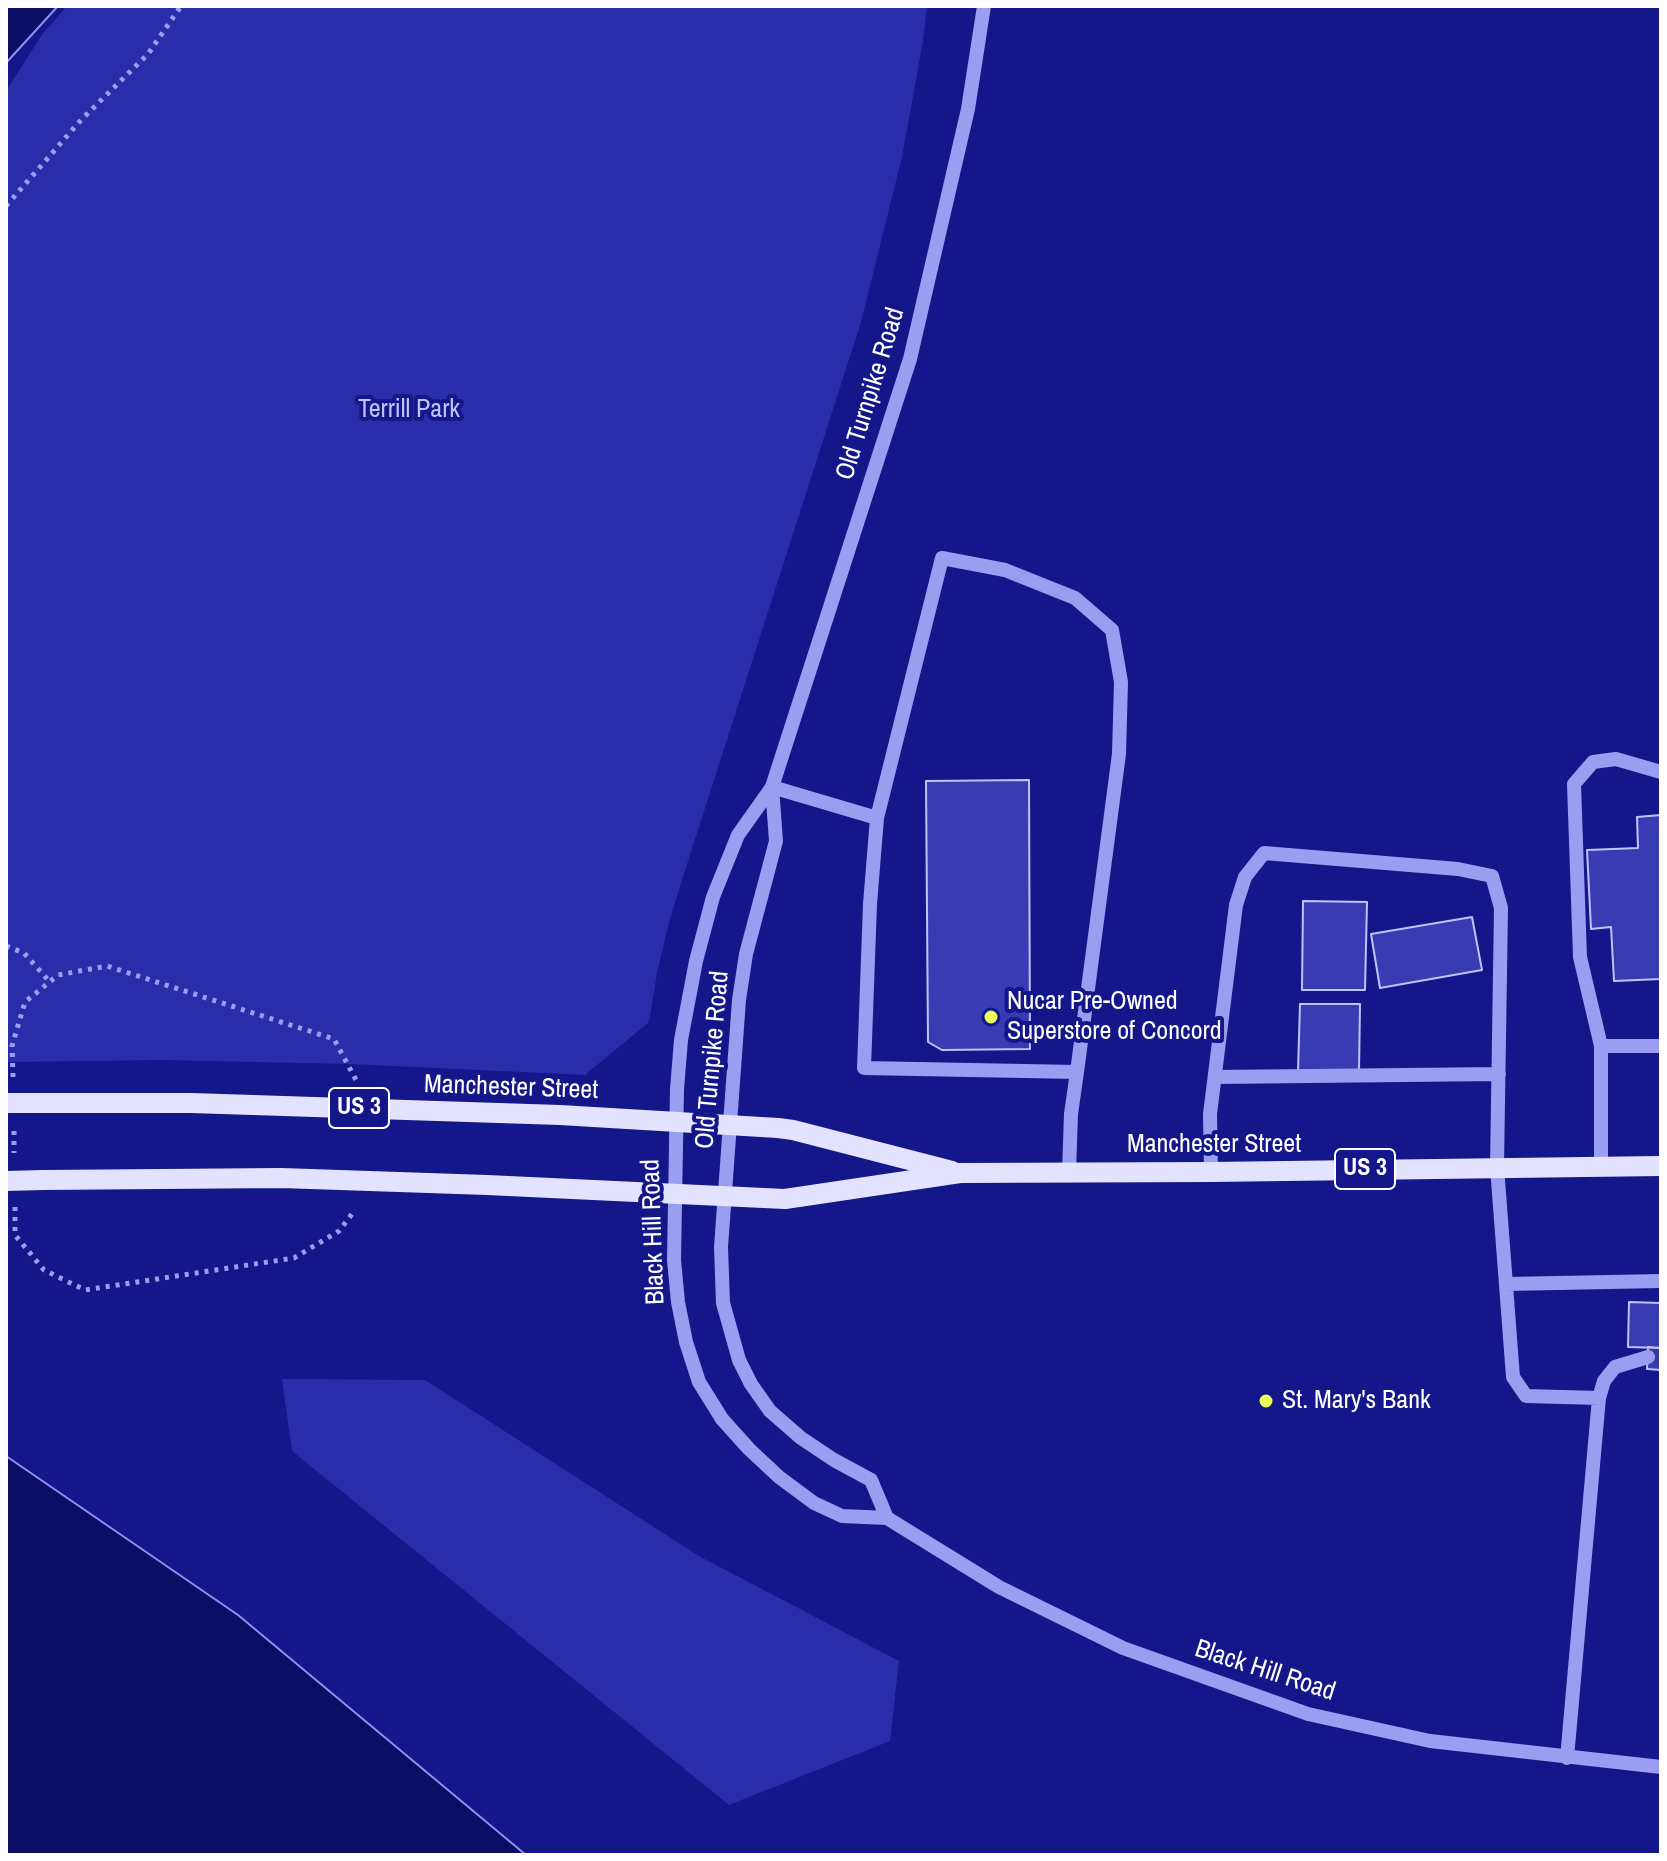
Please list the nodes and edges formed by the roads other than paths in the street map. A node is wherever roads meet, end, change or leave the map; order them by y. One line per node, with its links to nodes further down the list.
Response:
1 (984, 6): 3 (street, Old Turnpike Road)
2 (1661, 772): 5 (street)
3 (772, 787): 4 (street); 11 (street, Old Turnpike Road); 12 (street, Old Turnpike Road)
4 (877, 818): 7 (street); 7 (street)
5 (1601, 1046): 6 (street); 13 (street)
6 (1661, 1046)
7 (1077, 1072): 16 (street)
8 (1499, 1074): 9 (street); 9 (street); 15 (street)
9 (1215, 1077): 17 (street)
10 (6, 1103): 11 (main road, Manchester Street / US 3, bridge)
11 (675, 1122): 12 (main road, Manchester Street / US 3); 20 (street, Black Hill Road)
12 (731, 1125): 18 (main road, Manchester Street / US 3); 21 (street, Old Turnpike Road)
13 (1601, 1166): 14 (main road, Manchester Street / US 3); 15 (main road, Manchester Street / US 3)
14 (1661, 1166)
15 (1497, 1167): 17 (main road, Manchester Street / US 3); 23 (street)
16 (1069, 1172): 17 (main road, Manchester Street / US 3); 18 (main road, Manchester Street / US 3)
17 (1211, 1172)
18 (960, 1173): 21 (main road, Manchester Street / US 3)
19 (6, 1181): 20 (main road, Manchester Street / US 3, bridge)
20 (674, 1194): 21 (main road, Manchester Street / US 3); 26 (street, Black Hill Road)
21 (726, 1196): 26 (street)
22 (1661, 1281): 23 (street)
23 (1506, 1284): 25 (street)
24 (1648, 1357): 25 (street)
25 (1599, 1398): 27 (street)
26 (887, 1518): 27 (street, Black Hill Road)
27 (1567, 1758): 28 (street, Black Hill Road)
28 (1661, 1767)

